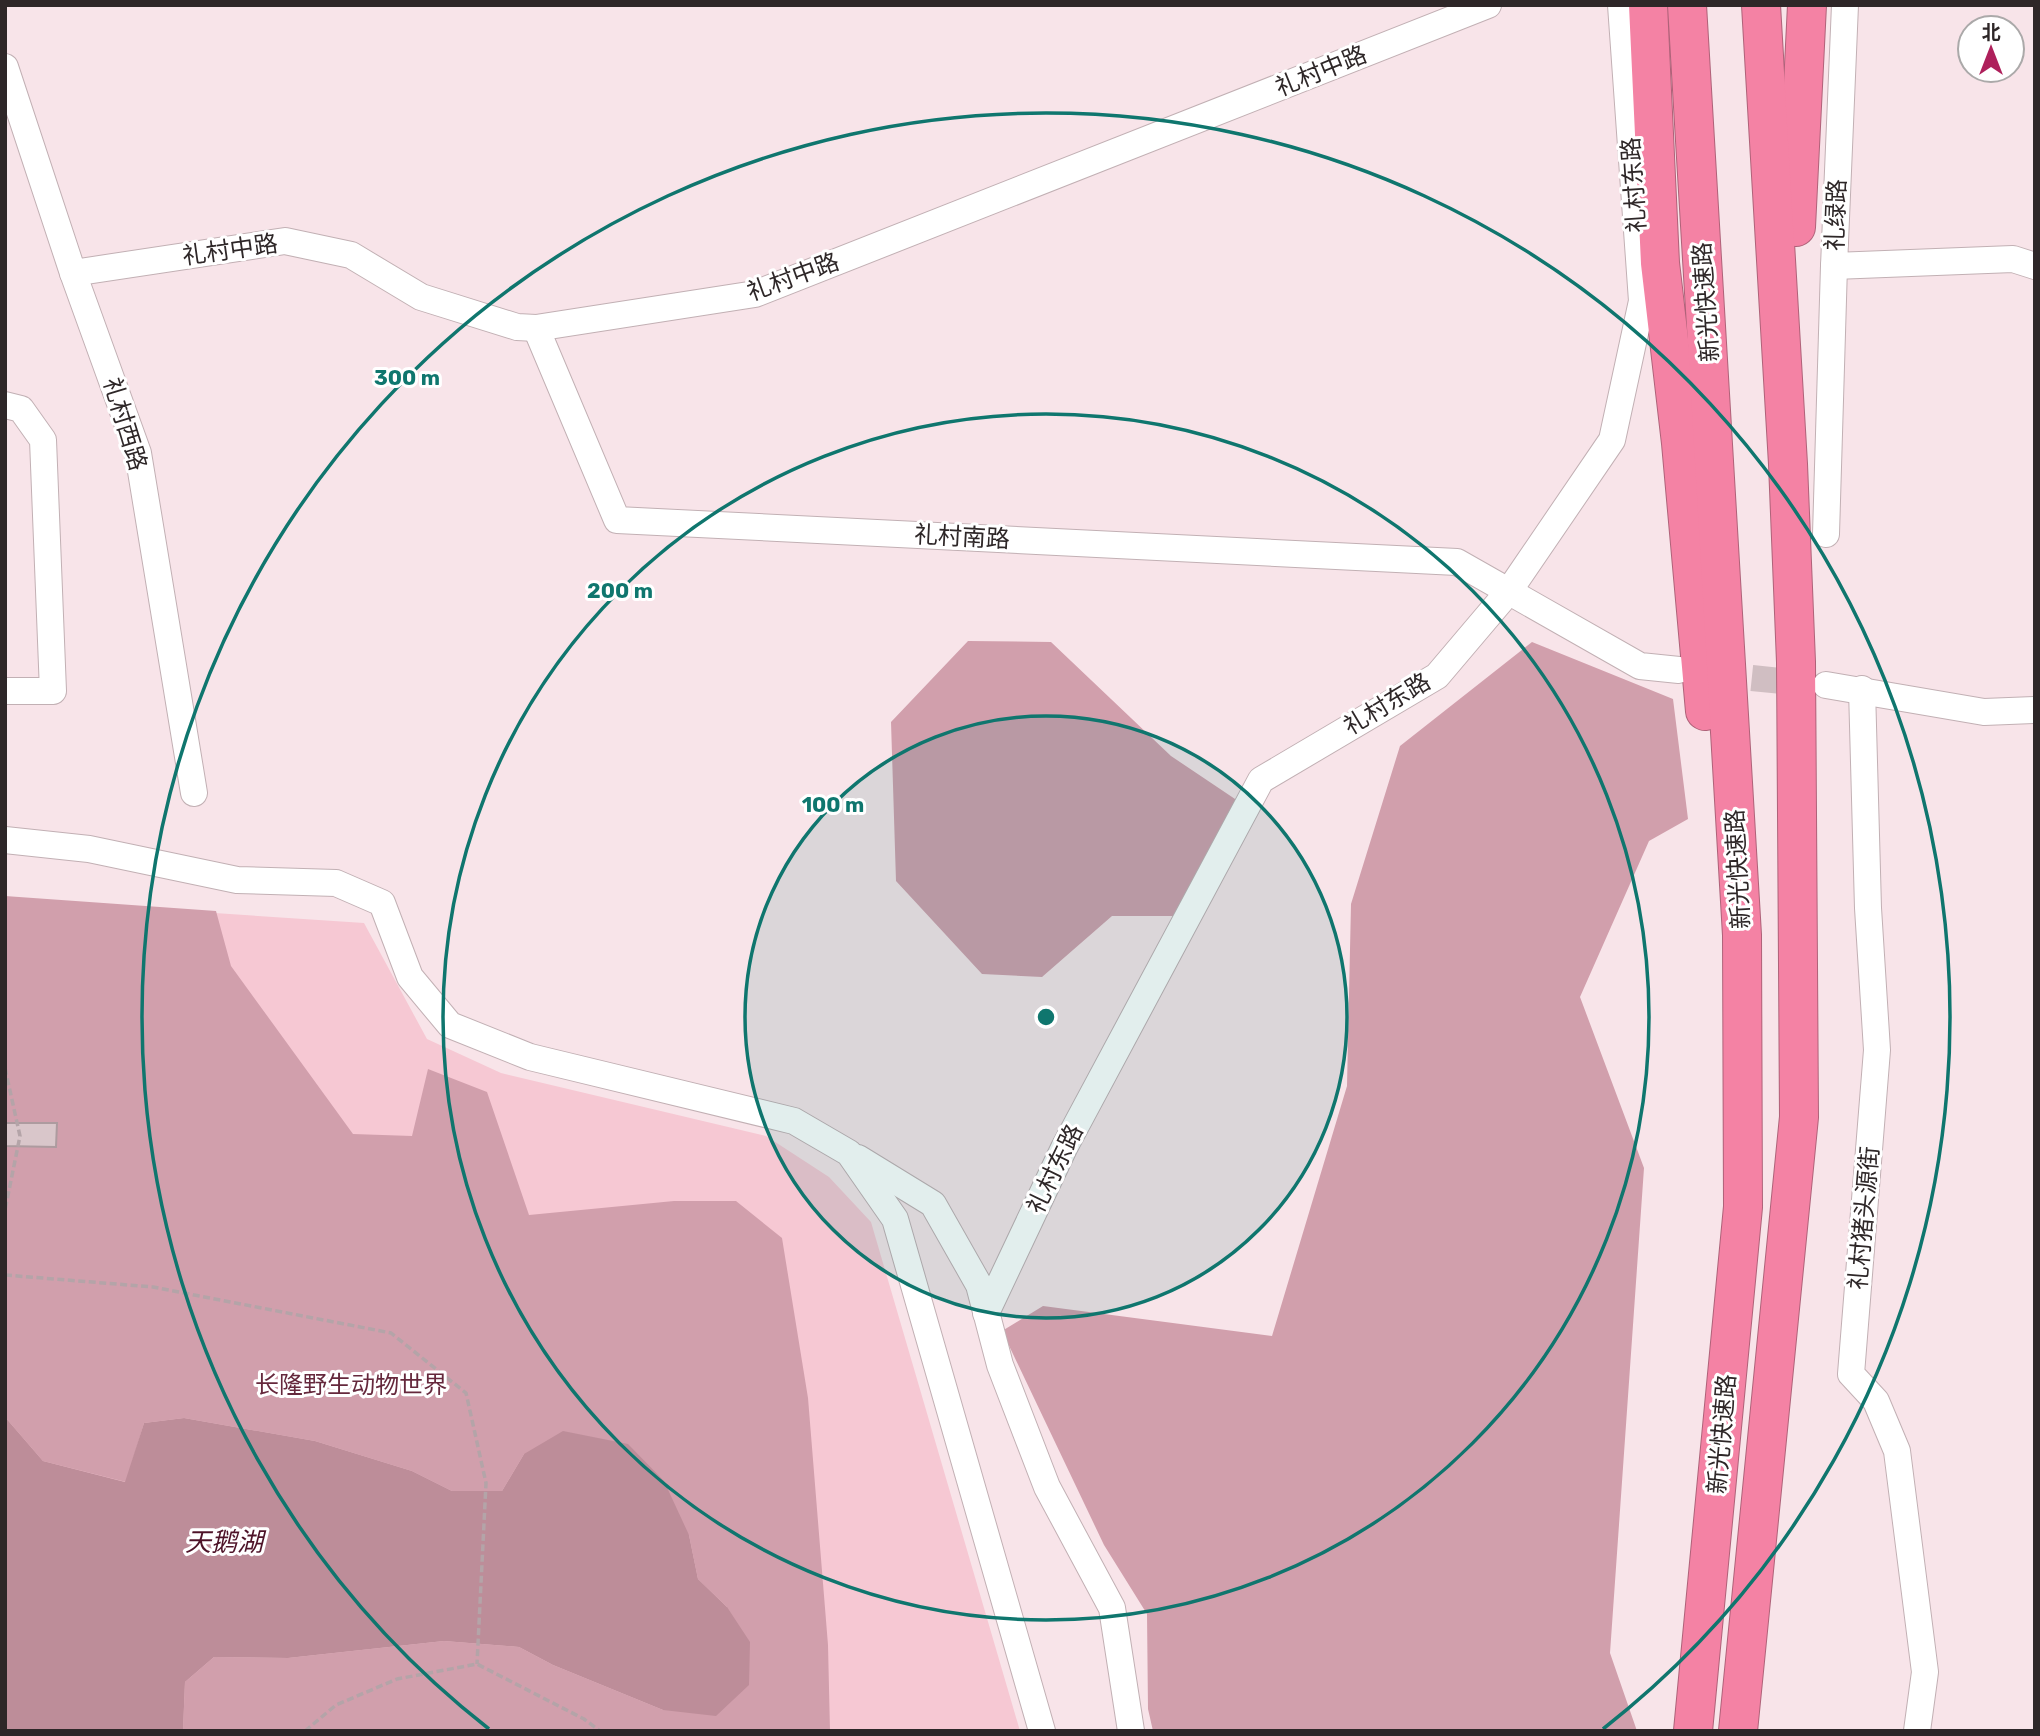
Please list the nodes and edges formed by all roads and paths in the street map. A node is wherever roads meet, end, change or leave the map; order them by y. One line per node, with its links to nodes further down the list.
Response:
1 (1488, 5): 12 (street, 礼村中路)
2 (1621, 5): 16 (street, 礼村东路)
3 (1648, 5): 24 (highway)
4 (1687, 5): 24 (highway, 新光快速路)
5 (1761, 5): 14 (highway, 新光快速路)
6 (1807, 5): 14 (highway)
7 (1845, 5): 9 (street, 礼绿路)
8 (5, 67): 11 (street, 礼村西路)
9 (1834, 266): 10 (street, 礼绿路); 15 (street)
10 (2035, 266)
11 (74, 273): 12 (street, 礼村中路); 22 (street, 礼村西路)
12 (536, 328): 16 (street, 礼村南路)
13 (5, 405): 20 (street)
14 (1788, 464): 36 (highway, 新光快速路)
15 (1826, 534)
16 (1508, 591): 17 (street); 29 (street, 礼村东路)
17 (1679, 670)
18 (1826, 685): 19 (street)
19 (1862, 689): 21 (street); 37 (street, 礼村猪头源街)
20 (5, 691)
21 (2035, 710)
22 (194, 793)
23 (5, 840): 26 (street)
24 (1743, 1055): 35 (highway, 新光快速路)
25 (5, 1068): 27 (path)
26 (849, 1153): 29 (street); 33 (street)
27 (5, 1210)
28 (5, 1275): 30 (path)
29 (986, 1313): 34 (street)
30 (477, 1664): 31 (path); 32 (path)
31 (304, 1731)
32 (600, 1731)
33 (1042, 1731)
34 (1131, 1731)
35 (1693, 1731)
36 (1738, 1731)
37 (1917, 1731)

